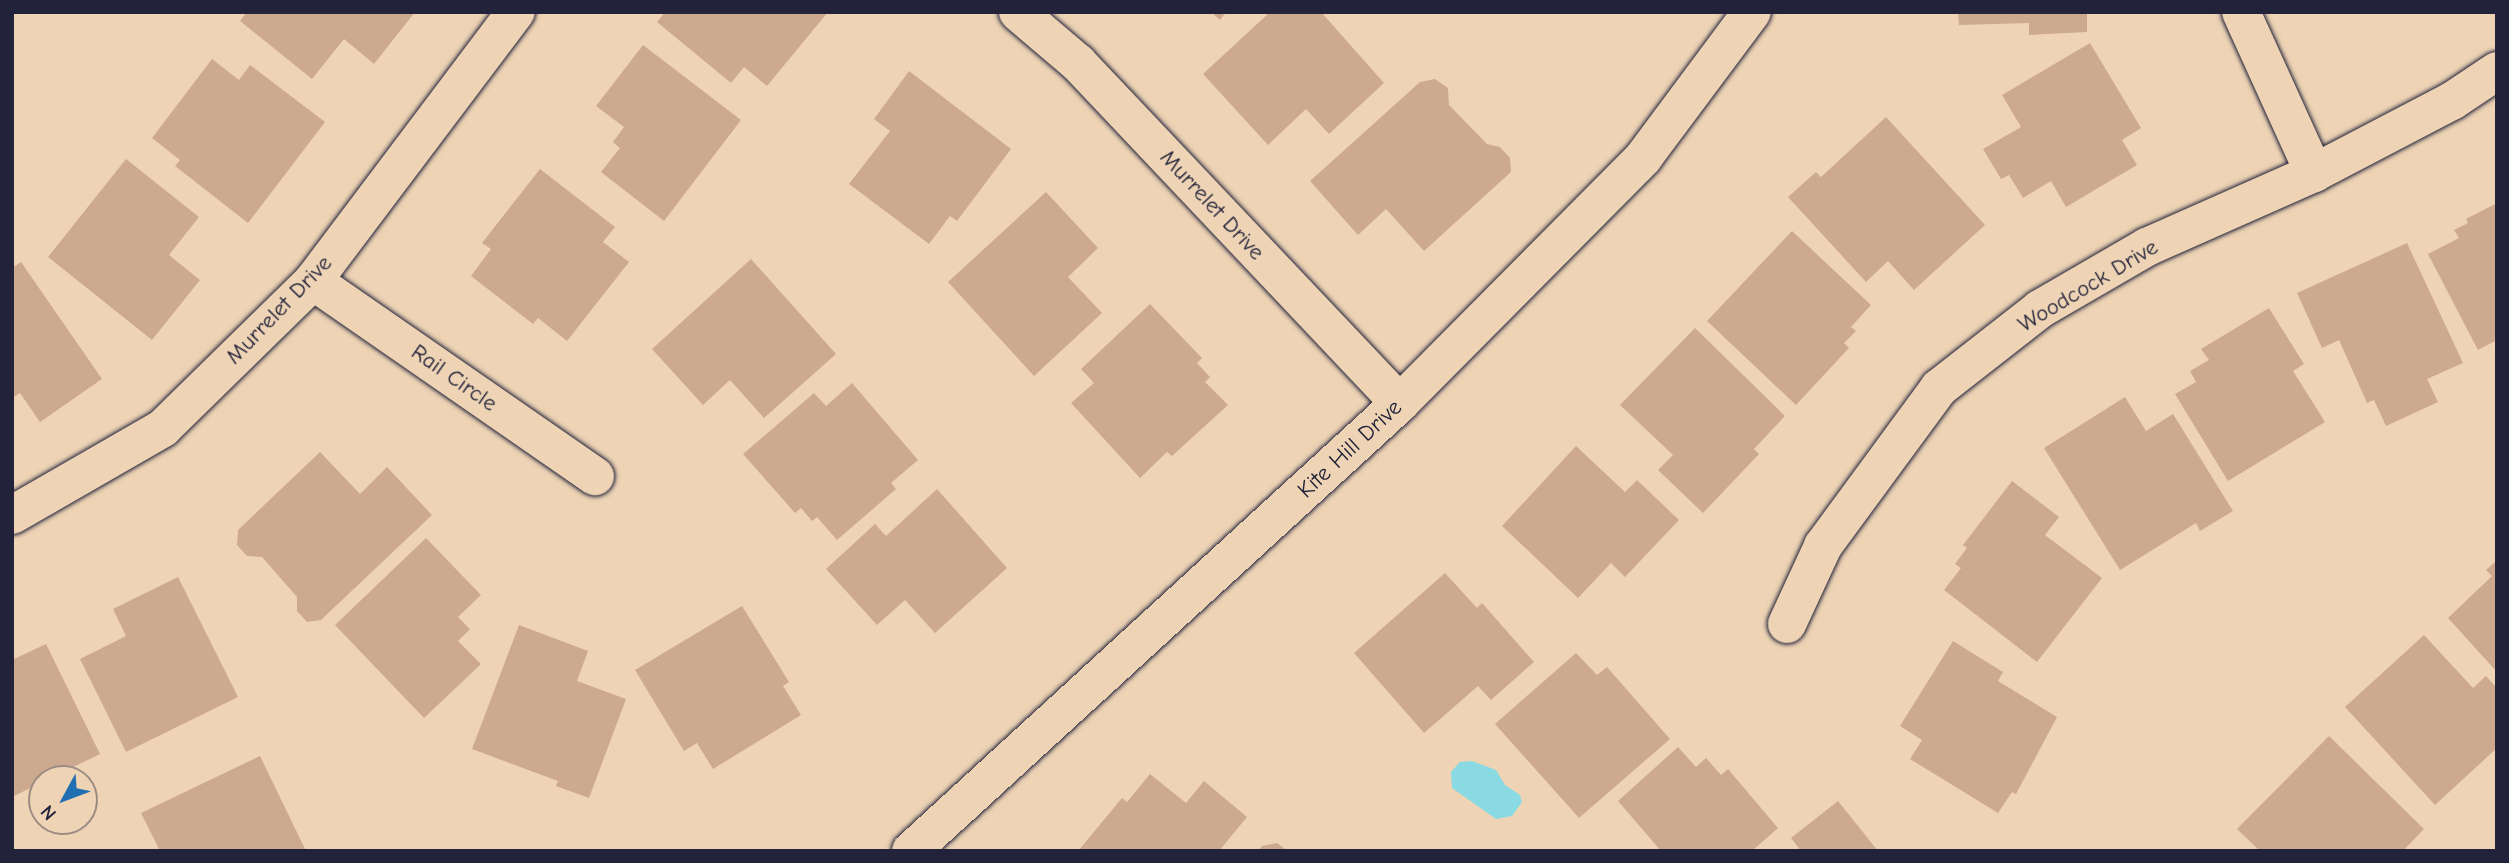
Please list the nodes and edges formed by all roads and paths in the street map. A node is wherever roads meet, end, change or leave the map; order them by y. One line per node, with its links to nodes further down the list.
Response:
1 (516, 12): 7 (street, Murrelet Drive)
2 (1018, 12): 8 (street, Murrelet Drive)
3 (1752, 12): 8 (street, Kite Hill Drive)
4 (2241, 12): 6 (street)
5 (2497, 71): 6 (street, Woodcock Drive)
6 (2314, 173): 11 (street, Woodcock Drive)
7 (313, 281): 9 (street, Rail Circle); 10 (street, Murrelet Drive)
8 (1400, 403): 12 (street, Kite Hill Drive)
9 (595, 476)
10 (12, 515)
11 (1787, 624)
12 (911, 851)

